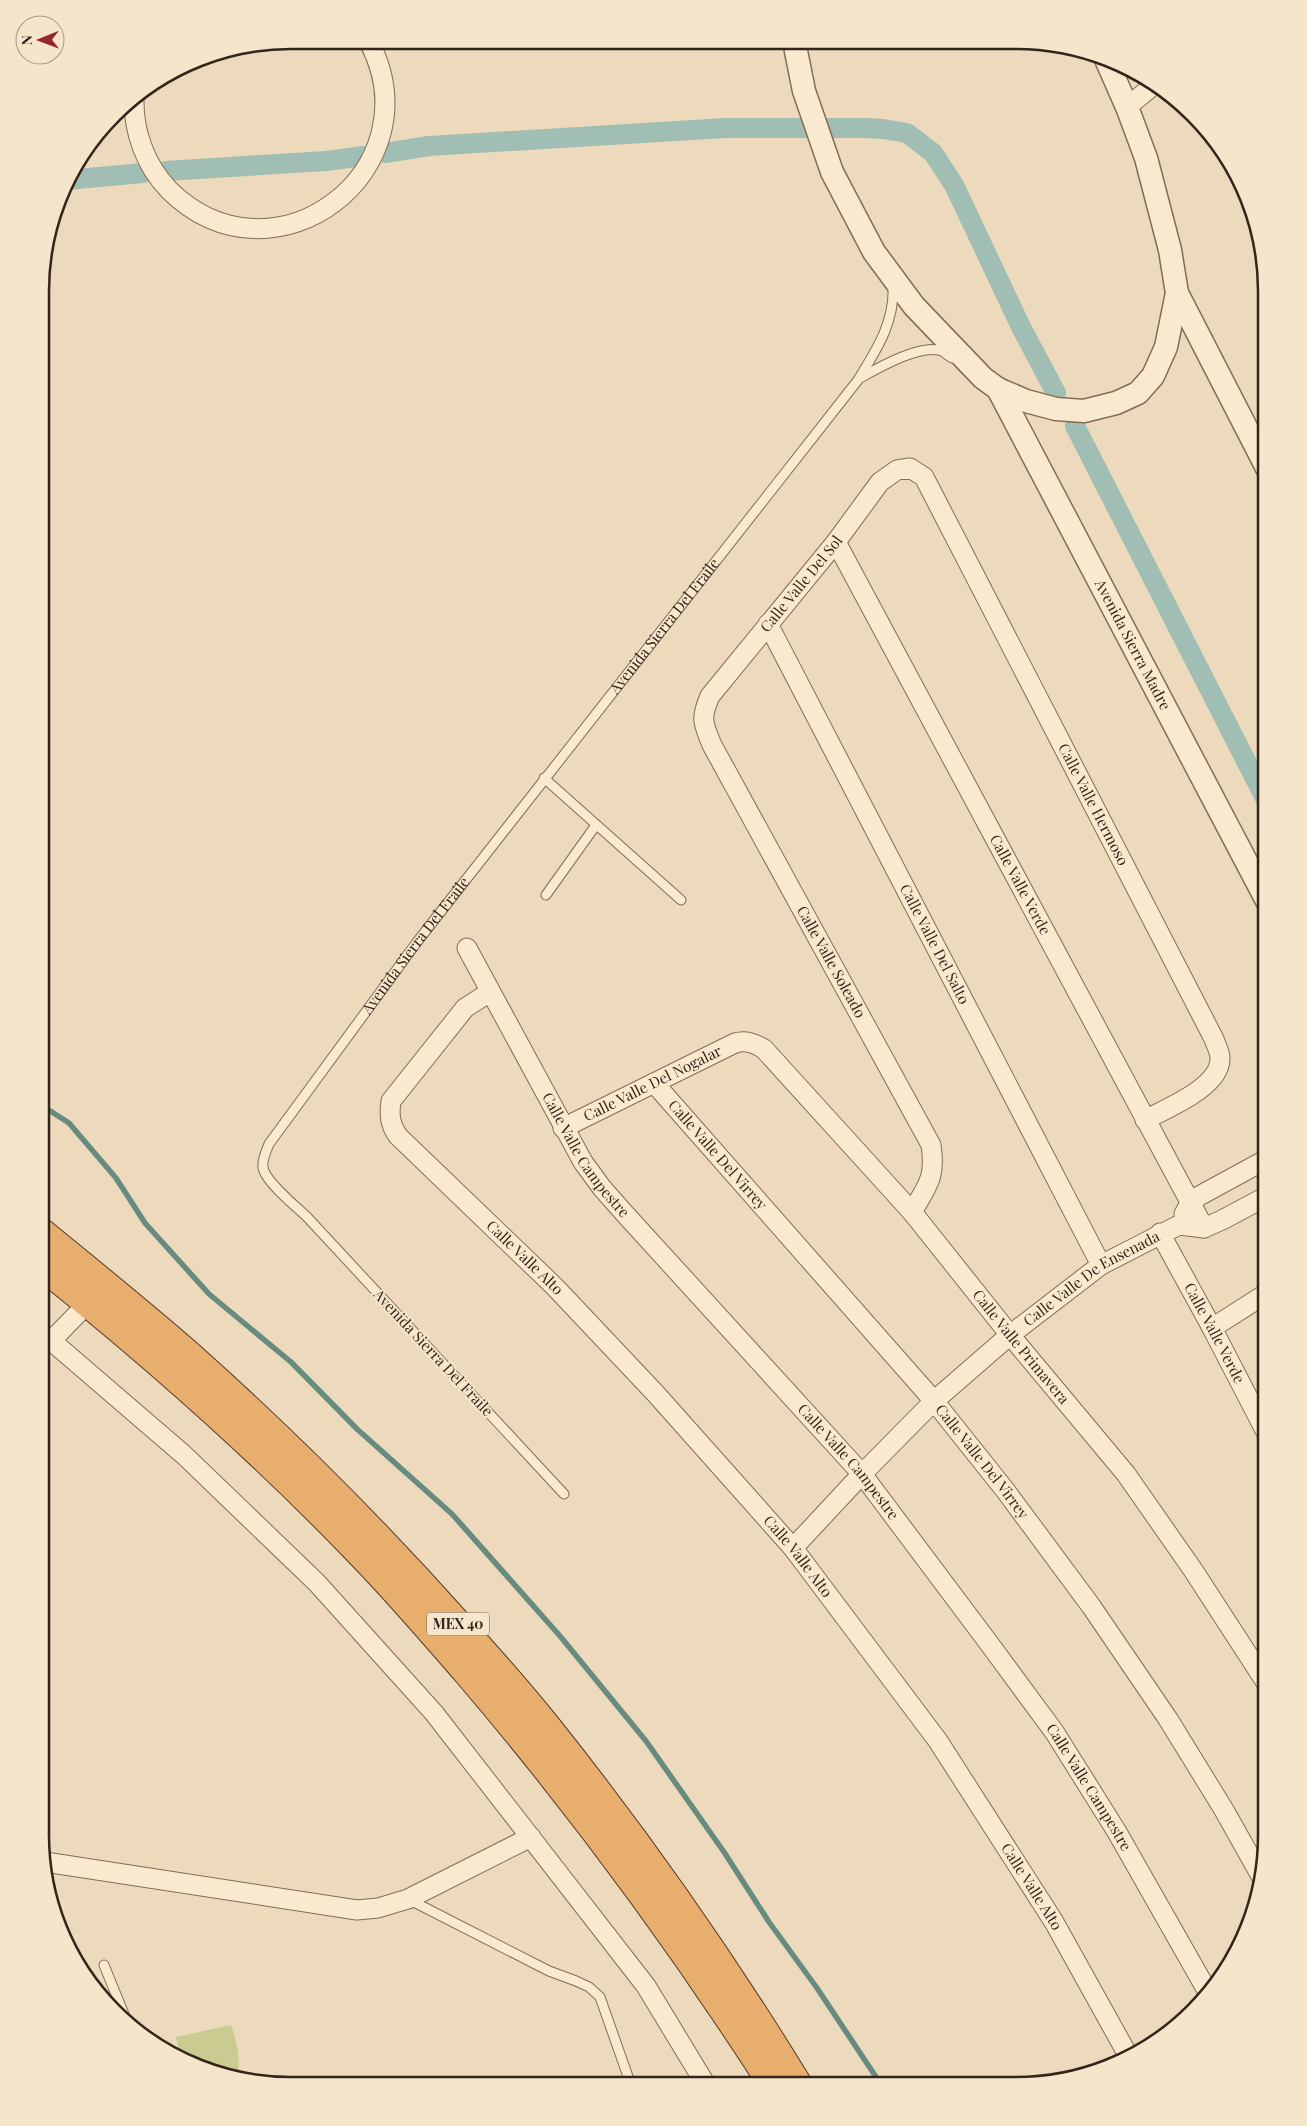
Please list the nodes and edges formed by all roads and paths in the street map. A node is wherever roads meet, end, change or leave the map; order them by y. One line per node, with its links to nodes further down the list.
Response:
1 (372, 49): 5 (street)
2 (795, 49): 7 (street)
3 (1110, 67): 6 (street)
4 (1149, 89): 6 (street)
5 (134, 106)
6 (1127, 107): 8 (street)
7 (892, 277): 9 (lane, Avenida Sierra Del Fraile); 10 (street)
8 (1177, 293): 10 (street); 11 (street)
9 (858, 380): 10 (lane, Avenida Sierra Del Fraile); 16 (lane, Avenida Sierra Del Fraile)
10 (990, 384): 18 (street, Avenida Sierra Madre)
11 (1258, 450)
12 (910, 468): 13 (street, Calle Valle Del Sol); 25 (street, Calle Valle Hermoso)
13 (836, 542): 14 (street, Calle Valle Del Sol); 25 (street, Calle Valle Verde)
14 (768, 624): 15 (street, Calle Valle Del Sol); 35 (street, Calle Valle Del Salto)
15 (703, 713): 30 (street, Calle Valle Soleado)
16 (544, 778): 17 (lane); 46 (lane, Avenida Sierra Del Fraile)
17 (596, 825): 19 (lane); 20 (lane)
18 (1258, 884)
19 (546, 895)
20 (681, 900)
21 (468, 948): 22 (street, Calle Valle Campestre)
22 (490, 992): 26 (street, Calle Valle Campestre); 47 (street, Calle Valle Alto)
23 (742, 1041): 24 (street, Calle Valle Del Nogalar); 30 (street, Calle Valle Primavera)
24 (654, 1083): 26 (street, Calle Valle Del Nogalar); 43 (street, Calle Valle Del Virrey)
25 (1145, 1120): 29 (street, Calle Valle Verde)
26 (564, 1128): 45 (street, Calle Valle Campestre)
27 (1258, 1164): 29 (street)
28 (1258, 1201): 32 (street)
29 (1190, 1203): 31 (street); 32 (street, Calle Valle Verde)
30 (912, 1212): 41 (street, Calle Valle Primavera)
31 (1179, 1225): 32 (street, Calle Valle De Ensenada); 33 (street, Calle Valle De Ensenada)
32 (1204, 1228)
33 (1160, 1233): 35 (street, Calle Valle De Ensenada); 39 (street, Calle Valle Verde)
34 (49, 1239): 60 (highway, MEX 40)
35 (1101, 1265): 41 (street, Calle Valle De Ensenada)
36 (49, 1271): 38 (highway, MEX 40)
37 (1258, 1299): 39 (street)
38 (88, 1303): 40 (street); 59 (highway, MEX 40)
39 (1212, 1328): 44 (street, Calle Valle Verde)
40 (49, 1334)
41 (1010, 1335): 43 (street, Calle Valle De Ensenada); 48 (street, Calle Valle Primavera)
42 (49, 1339): 49 (street)
43 (934, 1402): 45 (street, Calle Valle De Ensenada); 51 (street, Calle Valle Del Virrey)
44 (1258, 1417)
45 (862, 1474): 47 (street, Calle Valle De Ensenada); 54 (street, Calle Valle Campestre)
46 (564, 1494)
47 (794, 1548): 56 (street, Calle Valle Alto)
48 (1258, 1672)
49 (531, 1837): 52 (street); 58 (street)
50 (50, 1863): 52 (street)
51 (1256, 1867)
52 (408, 1900): 57 (lane)
53 (104, 1965): 55 (lane)
54 (1205, 1987)
55 (121, 2007)
56 (1126, 2051)
57 (628, 2077)
58 (701, 2077)
59 (768, 2077)
60 (793, 2077)

